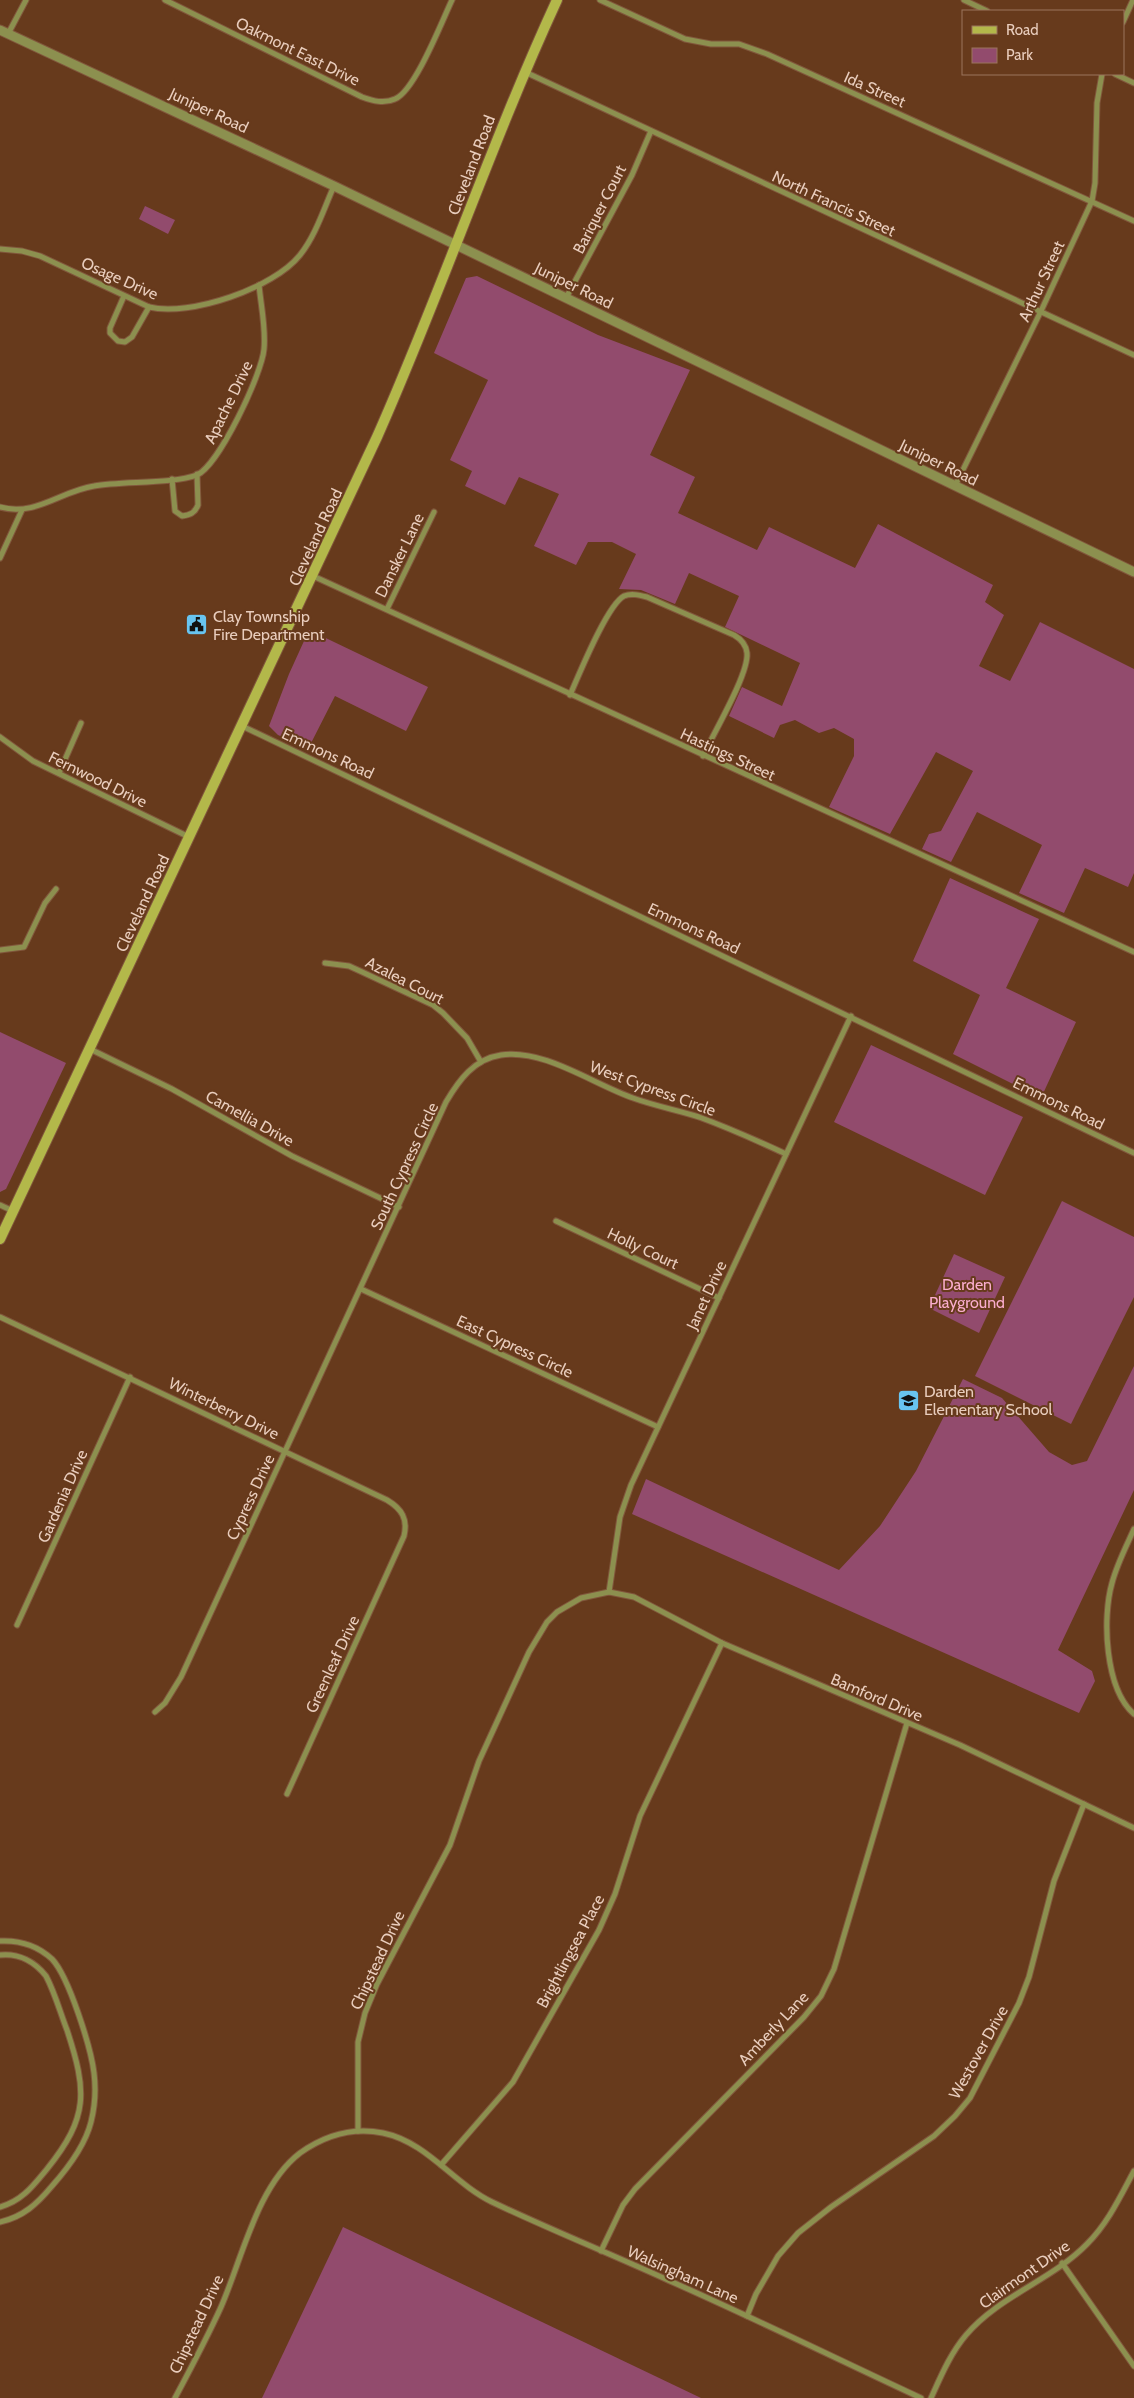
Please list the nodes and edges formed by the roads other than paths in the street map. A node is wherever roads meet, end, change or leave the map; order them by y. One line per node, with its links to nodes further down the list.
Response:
1 (26, 0): 10 (street)
2 (164, 0): 3 (street, Oakmont East Drive)
3 (452, 0)
4 (557, 0): 11 (main road, Cleveland Road)
5 (600, 0): 17 (street, Ida Street)
6 (964, 0): 8 (street)
7 (1134, 0): 9 (street)
8 (985, 10)
9 (1124, 20)
10 (4, 32): 16 (street, Juniper Road)
11 (524, 72): 15 (street, North Francis Street); 19 (main road, Cleveland Road)
12 (1102, 75): 17 (street, Arthur Street)
13 (1117, 75): 14 (street)
14 (1134, 83)
15 (651, 131): 23 (street, Bariquer Court); 25 (street, North Francis Street)
16 (334, 186): 19 (street, Juniper Road); 21 (street)
17 (1092, 201): 18 (street, Ida Street); 25 (street, Arthur Street)
18 (1134, 221)
19 (456, 245): 23 (street, Juniper Road); 35 (main road, Cleveland Road)
20 (0, 249): 22 (street, Osage Drive)
21 (259, 285): 24 (street, Osage Drive); 27 (street, Apache Drive)
22 (124, 296): 24 (street, Osage Drive); 24 (street)
23 (566, 298): 29 (street, Juniper Road)
24 (149, 307)
25 (1041, 311): 26 (street, North Francis Street); 29 (street, Arthur Street)
26 (1134, 355)
27 (197, 474): 28 (street); 28 (street)
28 (172, 479): 31 (street)
29 (955, 486): 34 (street, Juniper Road)
30 (0, 507): 31 (street)
31 (22, 510): 33 (street)
32 (434, 512): 36 (street, Dansker Lane)
33 (0, 558)
34 (1134, 572)
35 (313, 576): 36 (street, Hastings Street); 39 (main road, Cleveland Road)
36 (387, 609): 37 (street, Hastings Street)
37 (570, 695): 41 (street, Hastings Street); 41 (street)
38 (81, 723): 42 (street)
39 (242, 726): 43 (main road, Cleveland Road); 48 (street, Emmons Road)
40 (0, 737): 42 (street, Fernwood Drive)
41 (703, 756): 46 (street, Hastings Street)
42 (59, 774): 43 (street, Fernwood Drive)
43 (190, 837): 49 (main road, Cleveland Road)
44 (56, 888): 45 (street)
45 (0, 950)
46 (1134, 952)
47 (324, 963): 50 (street, Azalea Court)
48 (851, 1016): 51 (street, Janet Drive); 52 (street, Emmons Road)
49 (90, 1049): 54 (street, Camellia Drive); 55 (main road, Cleveland Road)
50 (481, 1062): 51 (street, West Cypress Circle); 54 (street, South Cypress Circle)
51 (786, 1154): 59 (street, Janet Drive)
52 (1134, 1154)
53 (0, 1205): 55 (street)
54 (399, 1207): 58 (street, South Cypress Circle)
55 (13, 1211): 57 (main road, Cleveland Road)
56 (556, 1221): 59 (street, Holly Court)
57 (0, 1239)
58 (360, 1288): 62 (street, East Cypress Circle); 63 (street, Cypress Drive)
59 (719, 1298): 62 (street, Janet Drive)
60 (0, 1317): 61 (street, Winterberry Drive)
61 (130, 1377): 63 (street, Winterberry Drive); 67 (street, Gardenia Drive)
62 (658, 1427): 66 (street, Janet Drive)
63 (284, 1451): 65 (street, Winterberry Drive); 69 (street, Cypress Drive)
64 (1134, 1529): 70 (street)
65 (400, 1545): 72 (street, Greenleaf Drive)
66 (609, 1592): 68 (street, Bamford Drive); 77 (street, Chipstead Drive)
67 (17, 1625)
68 (722, 1643): 71 (street, Bamford Drive); 78 (street, Brightlingsea Place)
69 (155, 1712)
70 (1134, 1714)
71 (907, 1723): 73 (street, Bamford Drive); 82 (street, Amberly Lane)
72 (287, 1794)
73 (1084, 1804): 74 (street, Bamford Drive); 84 (street, Westover Drive)
74 (1134, 1828)
75 (0, 1941): 81 (street)
76 (0, 1955): 80 (street)
77 (358, 2131): 78 (street); 86 (street, Chipstead Drive)
78 (441, 2165): 82 (street, Walsingham Lane)
79 (1134, 2171): 83 (street, Clairmont Drive)
80 (0, 2207)
81 (0, 2222)
82 (601, 2251): 84 (street, Walsingham Lane)
83 (1062, 2263): 85 (street); 88 (street, Clairmont Drive)
84 (747, 2316): 87 (street, Walsingham Lane)
85 (1134, 2366)
86 (175, 2398)
87 (920, 2398)
88 (931, 2398)

